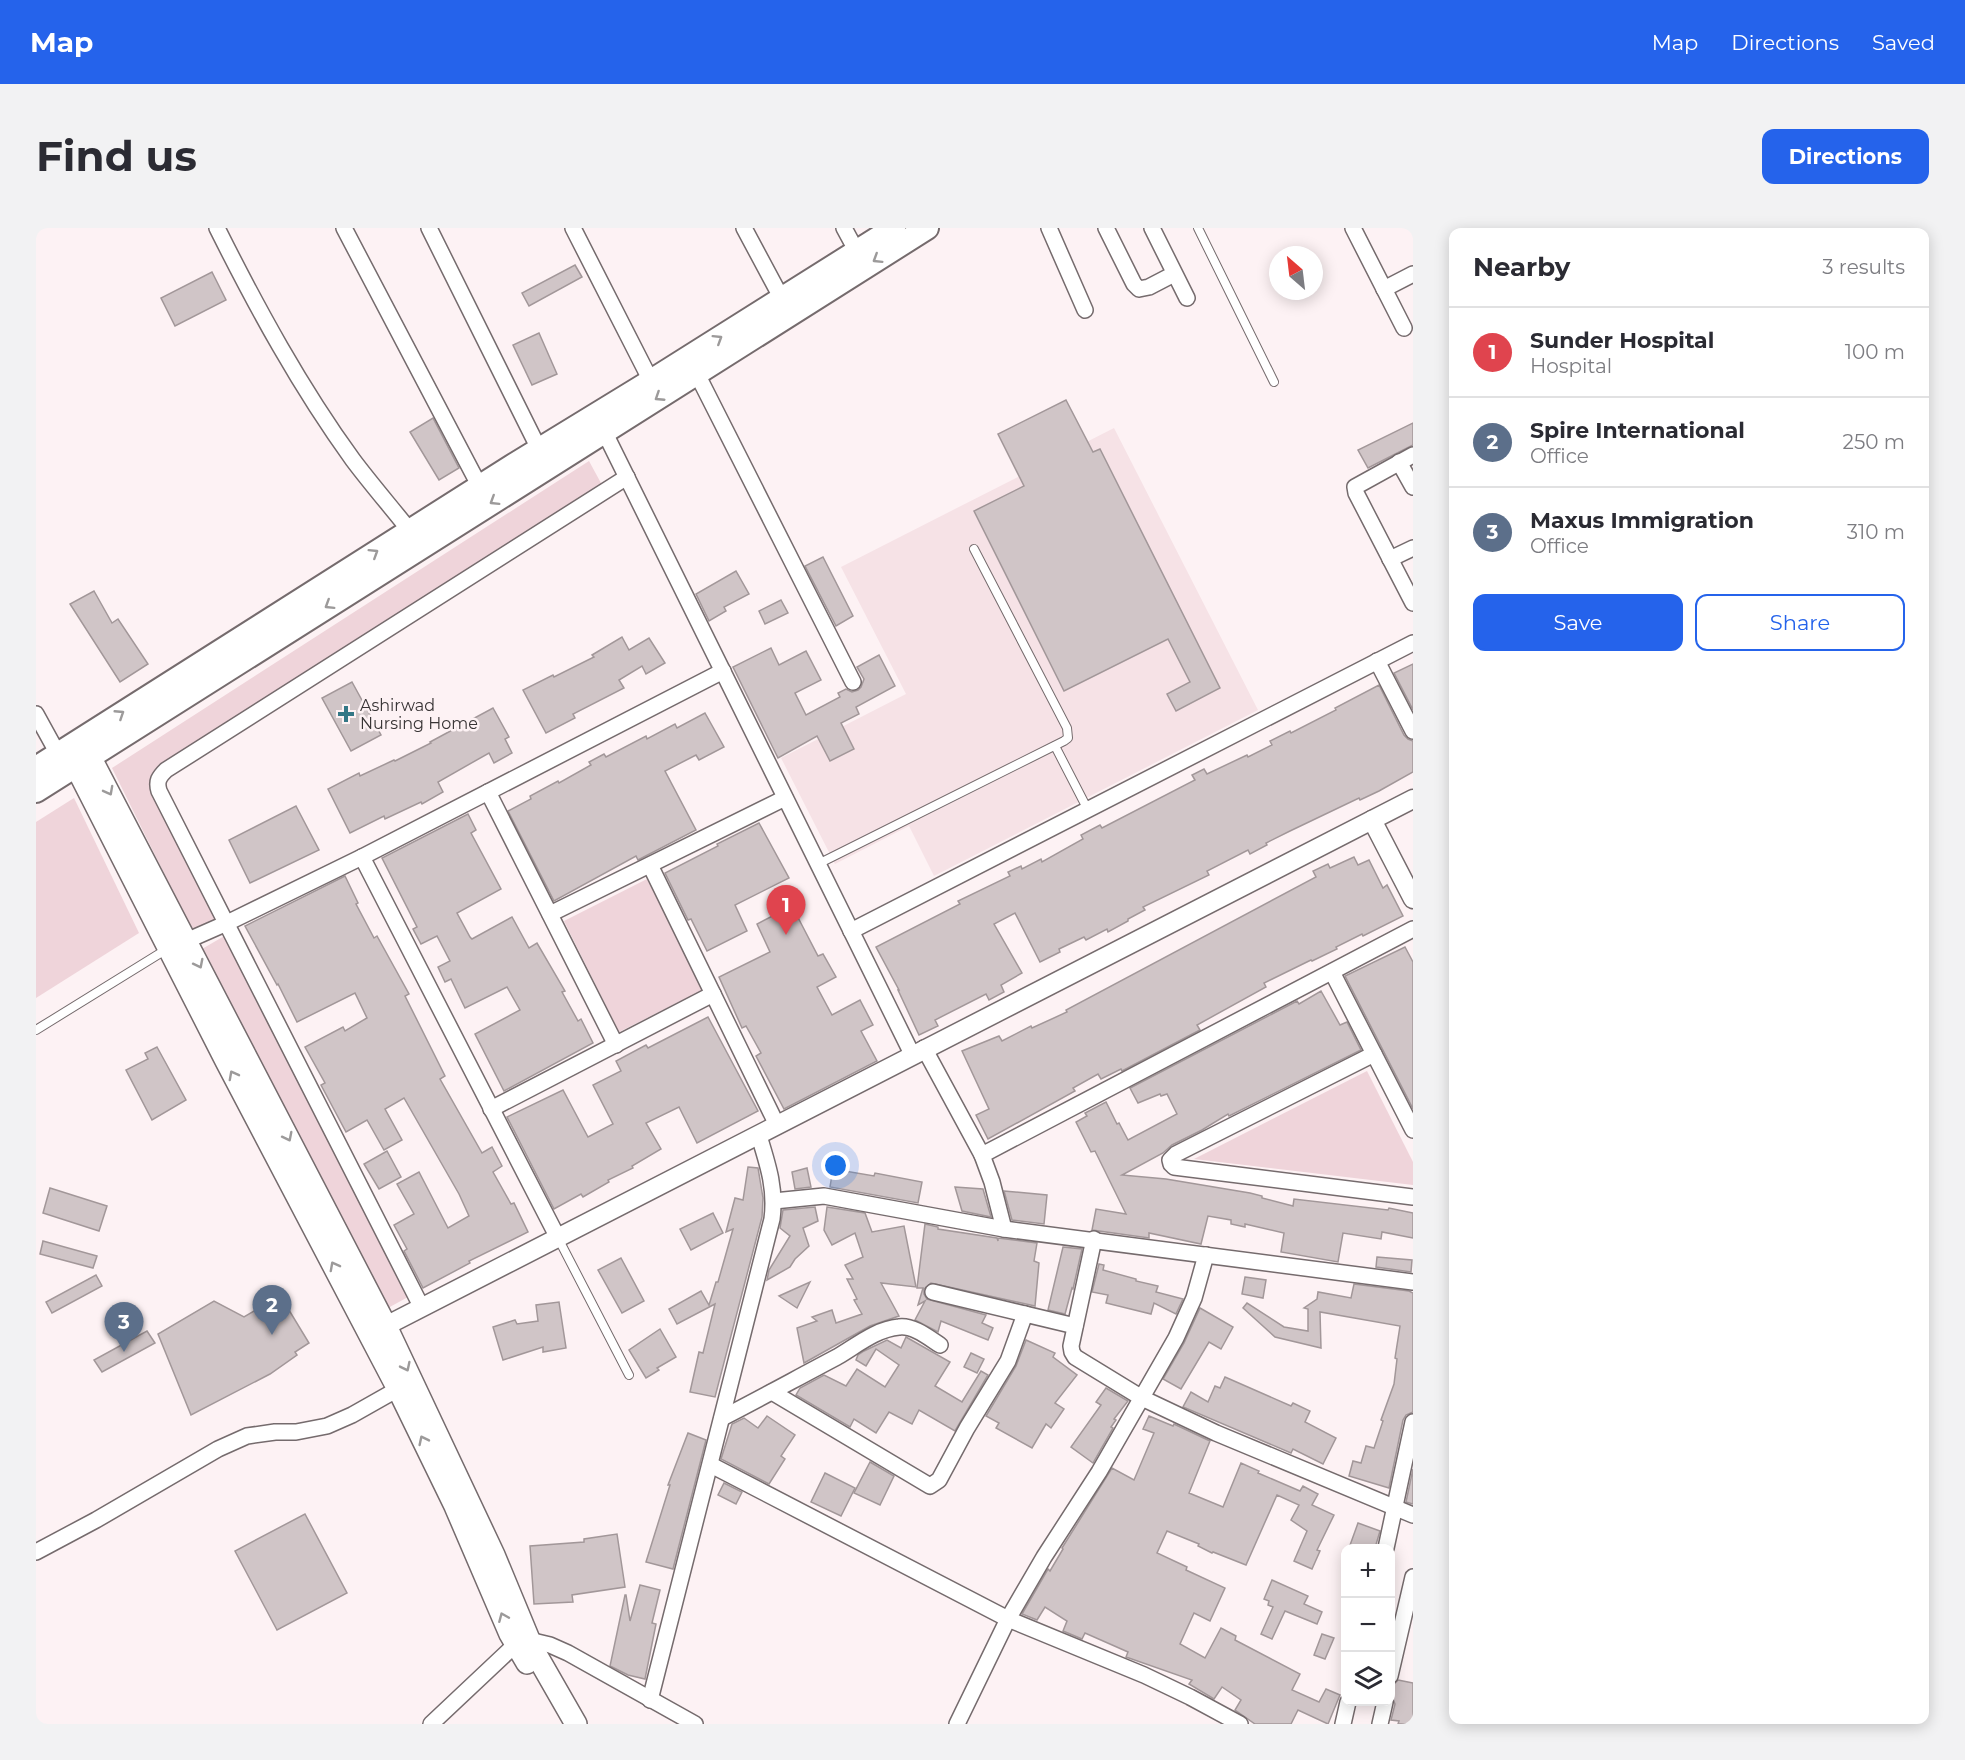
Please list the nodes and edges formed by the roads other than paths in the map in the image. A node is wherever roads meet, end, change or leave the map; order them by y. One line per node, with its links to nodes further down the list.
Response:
1 (216, 228): 31 (street)
2 (344, 228): 29 (street)
3 (429, 228): 26 (street)
4 (573, 228): 23 (street)
5 (744, 228): 19 (street)
6 (844, 228): 14 (street)
7 (894, 228): 14 (main road)
8 (927, 228): 22 (main road, one-way to 22)
9 (1049, 228): 20 (street)
10 (1106, 228): 15 (street)
11 (1152, 228): 15 (street)
12 (1198, 228): 24 (lane)
13 (1353, 228): 17 (street)
14 (857, 252): 19 (main road)
15 (1174, 274): 18 (street)
16 (1413, 274): 17 (street)
17 (1384, 289): 21 (street)
18 (1187, 298)
19 (782, 299): 22 (main road, one-way to 19)
20 (1085, 310)
21 (1404, 328)
22 (692, 366): 23 (main road); 25 (main road, one-way to 25); 39 (street)
23 (651, 381): 25 (main road)
24 (1274, 382)
25 (600, 424): 26 (main road); 28 (street); 43 (main road, one-way to 43)
26 (539, 449): 29 (main road)
27 (1406, 458): 30 (street); 34 (street)
28 (627, 477): 38 (street); 56 (street)
29 (480, 487): 31 (main road)
30 (1413, 487)
31 (410, 531): 43 (main road, one-way to 31)
32 (1413, 548): 34 (street)
33 (974, 549): 42 (lane)
34 (1390, 559): 35 (street)
35 (1413, 603)
36 (1413, 643): 37 (street)
37 (1377, 661): 41 (street); 49 (street)
38 (723, 671): 46 (street); 47 (street)
39 (853, 682)
40 (36, 714): 43 (street)
41 (1413, 731)
42 (1055, 746): 49 (lane); 52 (lane)
43 (75, 753): 44 (main road); 45 (main road); 59 (main road)
44 (36, 768)
45 (36, 791)
46 (488, 792): 51 (street); 55 (street)
47 (786, 798): 52 (street); 53 (street)
48 (1413, 799): 50 (street)
49 (1088, 810): 58 (street)
50 (1372, 820): 54 (street); 64 (street)
51 (362, 857): 56 (street); 66 (street)
52 (818, 864): 58 (street)
53 (650, 865): 55 (street); 61 (street)
54 (1413, 899)
55 (550, 914): 63 (street)
56 (227, 923): 59 (street); 79 (street)
57 (1413, 929): 60 (street)
58 (851, 931): 64 (street)
59 (178, 945): 62 (lane); 82 (main road)
60 (1332, 972): 65 (street); 70 (street)
61 (713, 994): 63 (street); 67 (street)
62 (36, 1030)
63 (616, 1045): 66 (street)
64 (918, 1051): 67 (street); 70 (street)
65 (1374, 1054): 68 (street); 71 (street)
66 (491, 1109): 74 (street)
67 (777, 1125): 69 (street)
68 (1413, 1130)
69 (759, 1136): 72 (street); 74 (street)
70 (982, 1155): 73 (street)
71 (1413, 1197)
72 (774, 1201): 73 (street); 88 (street)
73 (1004, 1229): 75 (street)
74 (558, 1238): 79 (street); 84 (lane)
75 (1094, 1239): 76 (street); 81 (street)
76 (1206, 1255): 77 (street); 87 (street)
77 (1413, 1282)
78 (933, 1292): 80 (street)
79 (422, 1308): 82 (street)
80 (1025, 1314): 81 (street); 86 (street)
81 (1076, 1326): 87 (street)
82 (378, 1330): 85 (main road); 97 (main road, one-way to 97)
83 (940, 1345): 86 (street)
84 (629, 1376)
85 (398, 1389): 94 (street); 97 (main road, one-way to 85)
86 (772, 1392): 88 (street)
87 (1142, 1398): 91 (street); 96 (street)
88 (722, 1418): 90 (street)
89 (1413, 1422): 91 (street)
90 (711, 1465): 96 (street); 99 (street)
91 (1395, 1509): 92 (street); 93 (street)
92 (1413, 1515)
93 (1387, 1544)
94 (36, 1552)
95 (1413, 1577): 98 (street)
96 (1008, 1619): 106 (street); 107 (street)
97 (523, 1642): 99 (street); 102 (street); 103 (main road); 104 (main road)
98 (1395, 1654)
99 (650, 1700): 105 (street)
100 (1347, 1706): 108 (street)
101 (1384, 1706): 109 (street)
102 (430, 1724)
103 (561, 1724)
104 (576, 1724)
105 (695, 1724)
106 (957, 1724)
107 (1240, 1724)
108 (1343, 1724)
109 (1380, 1724)

